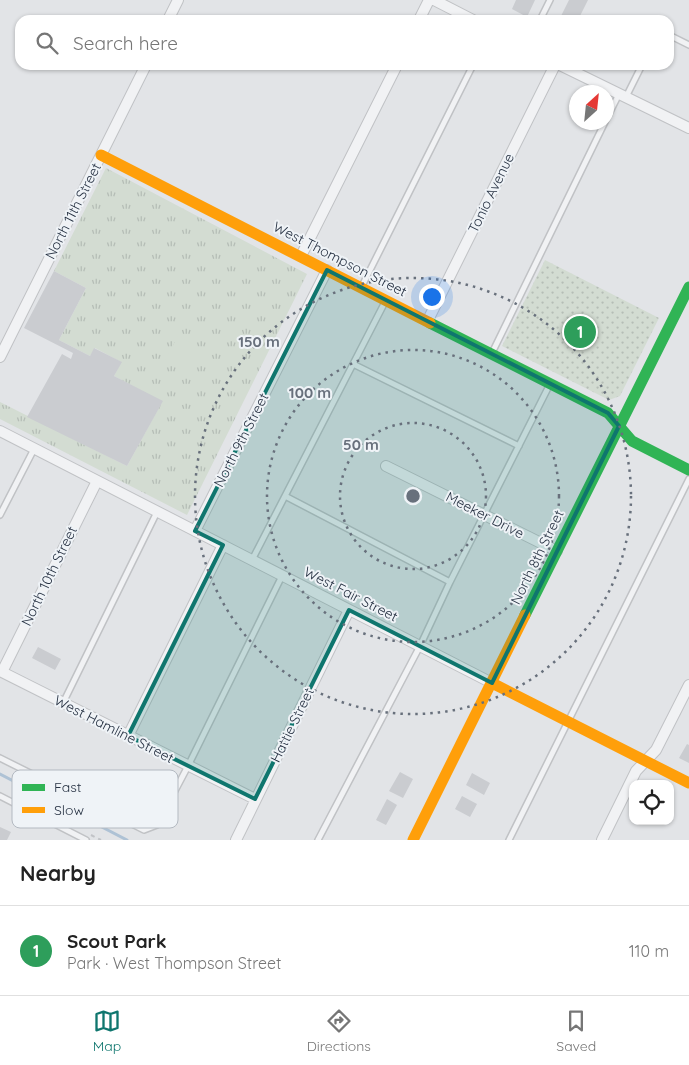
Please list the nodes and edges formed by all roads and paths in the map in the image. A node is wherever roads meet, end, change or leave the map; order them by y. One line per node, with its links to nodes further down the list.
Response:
1 (178, 0): 5 (street)
2 (429, 0): 6 (street)
3 (434, 0): 7 (street)
4 (550, 0): 8 (lane)
5 (170, 15)
6 (422, 15)
7 (463, 15)
8 (542, 15)
9 (674, 38): 10 (lane)
10 (689, 45)
11 (144, 70): 21 (street, North 11th Street)
12 (394, 70): 22 (street)
13 (470, 70): 24 (lane)
14 (553, 70): 27 (street, Tonio Avenue)
15 (570, 70): 17 (street)
16 (639, 70): 17 (lane)
17 (623, 96): 18 (lane); 19 (street)
18 (614, 109)
19 (689, 128)
20 (602, 130): 28 (lane)
21 (102, 155): 22 (street, West Thompson Street); 29 (street, North 11th Street)
22 (301, 256): 23 (street, West Thompson Street)
23 (327, 270): 24 (street, West Thompson Street); 44 (street, North 9th Street)
24 (362, 287): 26 (street, West Thompson Street)
25 (687, 294): 32 (street, North 8th Street)
26 (386, 299): 27 (street, West Thompson Street); 30 (lane)
27 (428, 320): 28 (street, West Thompson Street)
28 (492, 353): 31 (street, West Thompson Street)
29 (0, 356)
30 (353, 364): 34 (lane); 40 (lane)
31 (550, 383): 32 (street, West Thompson Street); 34 (lane)
32 (618, 426): 37 (street, West Thompson Street); 46 (street, North 8th Street)
33 (0, 432): 35 (street, West Fair Street)
34 (519, 446): 43 (lane)
35 (34, 449): 39 (street, West Fair Street); 42 (lane)
36 (386, 466): 43 (street, Meeker Drive)
37 (689, 470)
38 (689, 479): 56 (lane)
39 (96, 481): 41 (street, West Fair Street); 52 (street, North 10th Street)
40 (285, 496): 47 (lane); 49 (lane)
41 (158, 512): 44 (street, West Fair Street); 55 (lane)
42 (0, 515)
43 (485, 515): 46 (street, Meeker Drive); 49 (lane)
44 (195, 531): 45 (street, West Fair Street)
45 (223, 545): 47 (street, West Fair Street); 57 (street)
46 (557, 551): 53 (street, North 8th Street)
47 (252, 560): 48 (street, West Fair Street)
48 (282, 576): 50 (street, West Fair Street); 60 (lane)
49 (450, 582): 51 (lane)
50 (349, 610): 51 (street, West Fair Street); 65 (street, Hattie Street)
51 (420, 646): 53 (street, West Fair Street); 70 (lane)
52 (1, 671): 55 (street, West Hamline Street)
53 (492, 683): 56 (street, West Fair Street); 71 (street, North 8th Street)
54 (689, 685): 59 (street)
55 (63, 703): 57 (street, West Hamline Street)
56 (568, 722): 59 (street, West Fair Street); 72 (lane)
57 (128, 736): 60 (street, West Hamline Street)
58 (0, 758): 61 (lane)
59 (645, 761): 62 (street, West Fair Street); 73 (street)
60 (188, 766): 63 (lane); 65 (street, West Hamline Street)
61 (24, 770)
62 (689, 783)
63 (178, 785)
64 (0, 796): 66 (lane)
65 (255, 799): 69 (street, Hattie Street)
66 (12, 802)
67 (63, 828): 68 (lane)
68 (86, 840)
69 (236, 840)
70 (318, 840)
71 (413, 840)
72 (509, 840)
73 (602, 840)

